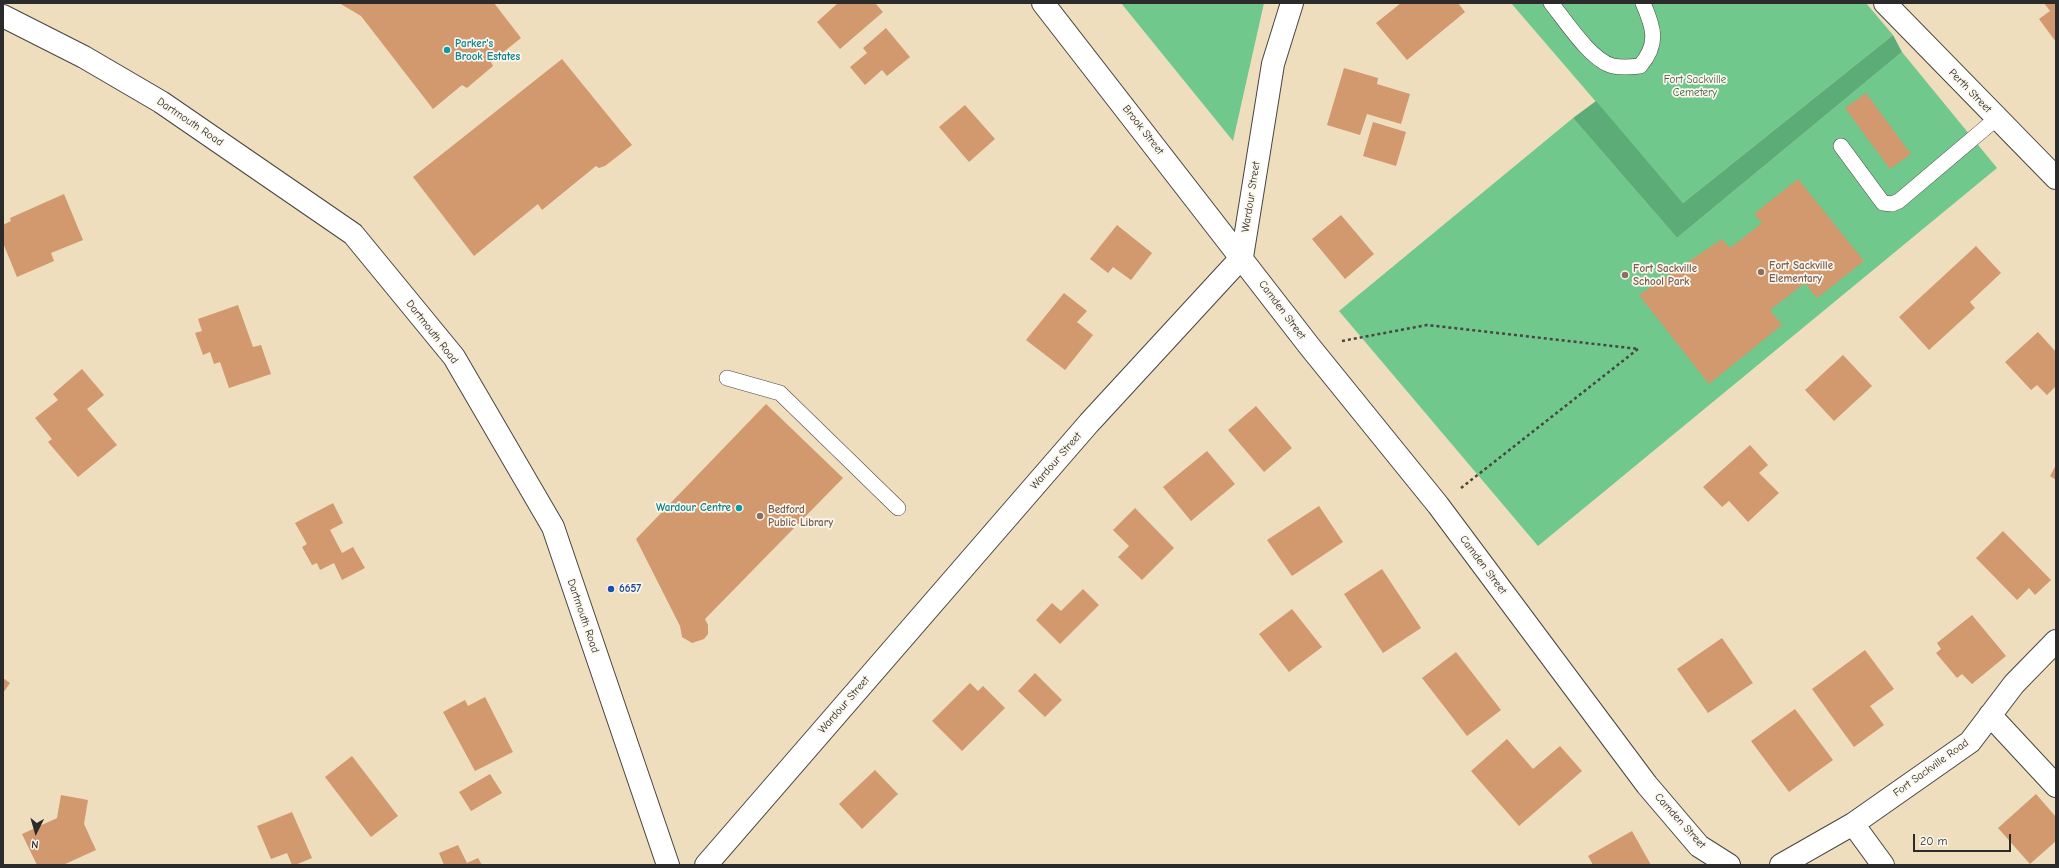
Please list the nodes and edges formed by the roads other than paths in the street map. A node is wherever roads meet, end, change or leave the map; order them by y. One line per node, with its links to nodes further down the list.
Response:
1 (1043, 3): 10 (street, Brook Street)
2 (1292, 3): 10 (street, Wardour Street)
3 (1551, 3): 4 (lane)
4 (1643, 3)
5 (1885, 3): 7 (street, Perth Street)
6 (3, 16): 17 (street, Dartmouth Road)
7 (1997, 118): 8 (lane); 9 (street, Perth Street)
8 (1841, 146)
9 (2056, 178)
10 (1242, 257): 18 (street, Wardour Street); 19 (street, Camden Street)
11 (726, 378): 12 (lane)
12 (898, 508)
13 (2056, 641): 14 (street, Fort Sackville Road)
14 (1990, 714): 15 (street); 16 (street, Fort Sackville Road)
15 (2056, 786)
16 (1853, 824): 20 (street, Fort Sackville Road); 21 (street)
17 (668, 865)
18 (706, 865)
19 (1729, 865)
20 (1781, 865)
21 (1883, 865)

